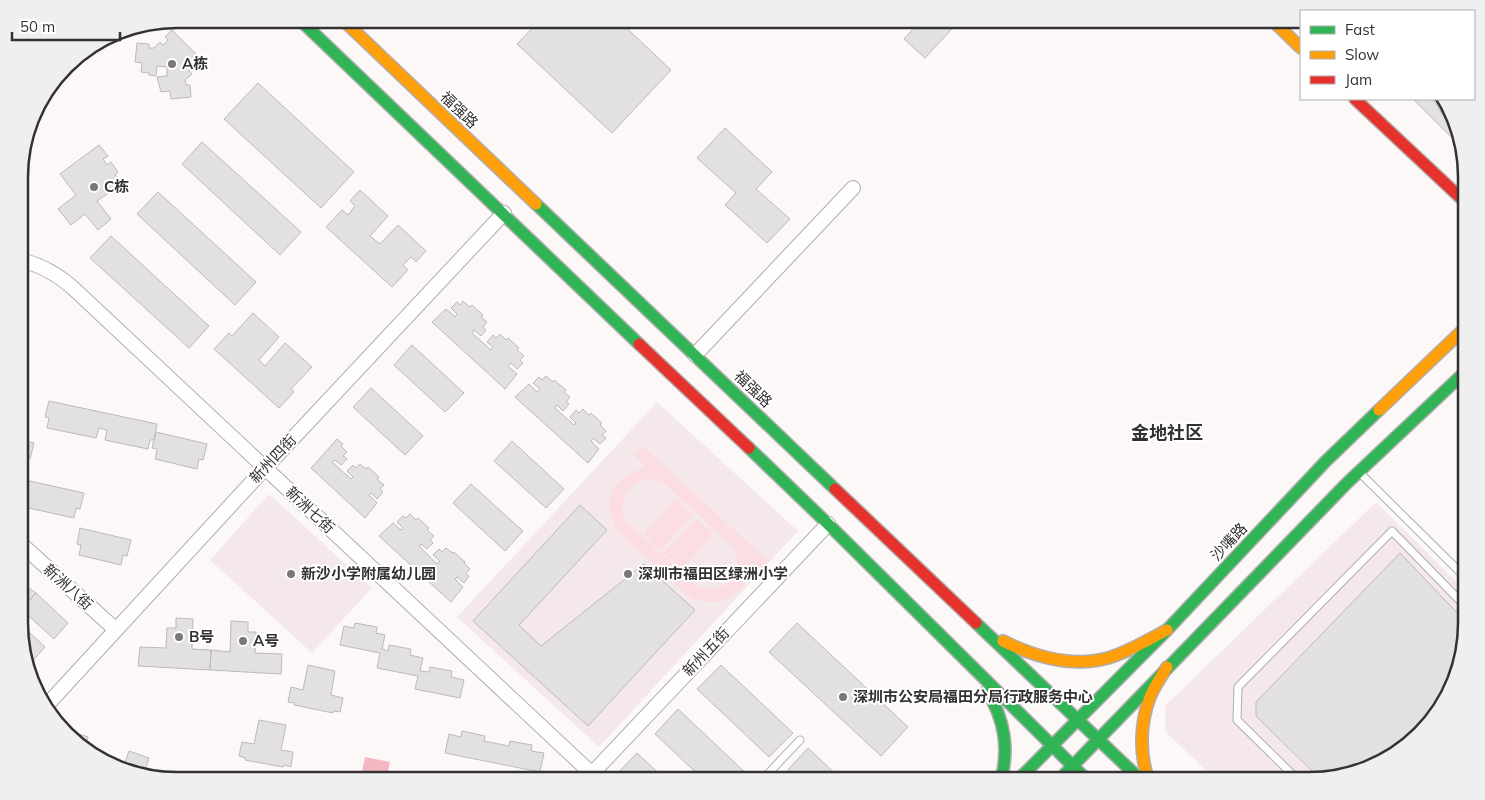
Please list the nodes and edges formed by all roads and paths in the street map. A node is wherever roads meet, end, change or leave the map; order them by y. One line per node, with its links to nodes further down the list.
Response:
1 (1279, 27): 4 (main road)
2 (316, 28): 8 (main road)
3 (351, 28): 11 (main road, 福强路)
4 (1300, 47)
5 (1357, 100): 7 (main road)
6 (853, 188): 11 (street)
7 (1458, 195)
8 (504, 214): 13 (street, 新州四街); 15 (main road)
9 (28, 263): 13 (street, 新洲七街)
10 (1458, 335): 21 (main road, 沙嘴路)
11 (695, 355): 19 (main road, 福强路)
12 (1458, 378): 14 (main road)
13 (265, 468): 20 (street, 新州四街); 30 (street, 新洲七街)
14 (1359, 472): 17 (lane); 23 (main road)
15 (828, 524): 22 (main road); 31 (street, 新州五街)
16 (27, 549): 20 (street, 新洲八街)
17 (1458, 570)
18 (1458, 599): 39 (lane)
19 (982, 628): 21 (main road); 25 (main road, 福强路)
20 (116, 630): 24 (street, 新州四街)
21 (1167, 630): 25 (main road, 沙嘴路)
22 (963, 656): 28 (main road); 33 (main road)
23 (1167, 667): 27 (main road); 38 (main road)
24 (50, 702)
25 (1077, 719): 27 (main road, 福强路); 28 (main road, 沙嘴路)
26 (800, 740): 32 (lane)
27 (1098, 740): 29 (main road); 37 (main road, 福强路)
28 (1052, 745): 29 (main road); 34 (main road, 沙嘴路)
29 (1072, 766): 35 (main road); 36 (main road)
30 (584, 772)
31 (598, 772)
32 (770, 772)
33 (1003, 772)
34 (1026, 772)
35 (1066, 772)
36 (1078, 772)
37 (1132, 772)
38 (1147, 772)
39 (1290, 772)

